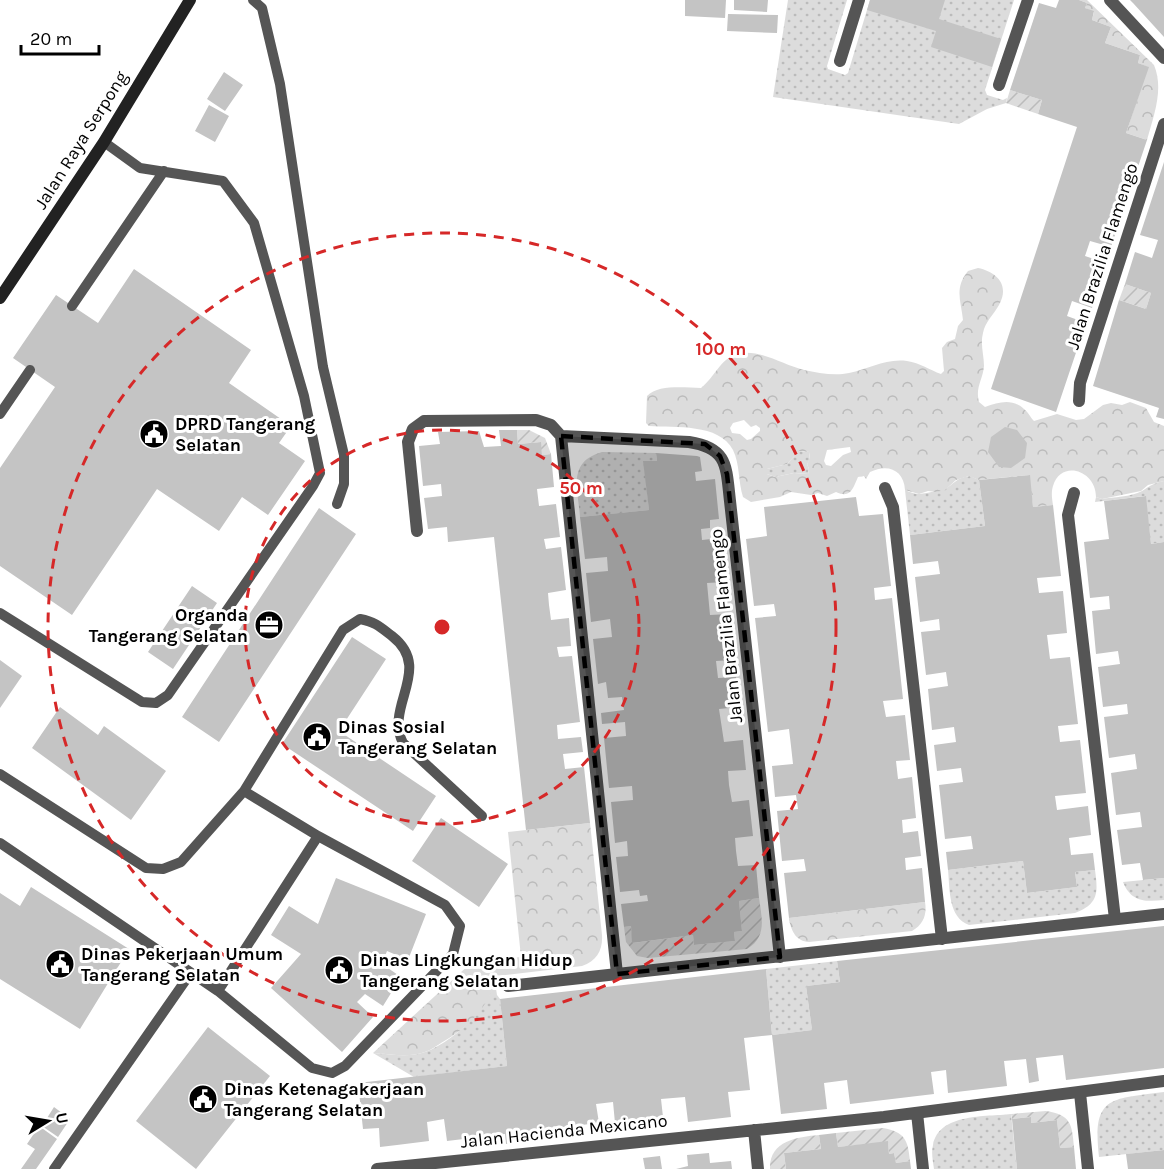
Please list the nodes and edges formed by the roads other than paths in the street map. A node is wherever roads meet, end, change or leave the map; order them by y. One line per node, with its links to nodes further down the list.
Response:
1 (190, 0): 10 (main road, Jalan Raya Serpong)
2 (253, 0): 20 (lane)
3 (859, 0): 7 (street)
4 (1028, 0): 8 (street)
5 (1110, 0): 6 (street)
6 (1164, 58)
7 (840, 61)
8 (999, 85)
9 (1164, 124): 15 (street, Jalan Brazilia Flamengo)
10 (104, 142): 11 (lane); 12 (main road, Jalan Raya Serpong)
11 (164, 171): 13 (lane); 22 (lane)
12 (0, 298)
13 (72, 306)
14 (30, 370): 16 (lane)
15 (1079, 401)
16 (0, 414)
17 (561, 436): 21 (street); 31 (street, Jalan Brazilia Flamengo); 33 (street)
18 (885, 488): 30 (street)
19 (1074, 493): 29 (street)
20 (337, 504)
21 (417, 531)
22 (0, 613)
23 (0, 774): 24 (lane)
24 (244, 792): 25 (lane); 26 (lane)
25 (482, 816)
26 (318, 836): 35 (lane); 35 (lane)
27 (0, 843): 32 (lane)
28 (1164, 914): 29 (street)
29 (1115, 919): 30 (street)
30 (942, 939): 31 (street)
31 (780, 957): 33 (street)
32 (190, 974): 35 (lane); 40 (lane)
33 (617, 974): 34 (street)
34 (508, 986)
35 (218, 991)
36 (1164, 1081): 37 (street, Jalan Hacienda Mexicano)
37 (1080, 1093): 38 (street, Jalan Hacienda Mexicano); 44 (street)
38 (917, 1113): 39 (street, Jalan Hacienda Mexicano); 43 (street)
39 (754, 1130): 41 (street, Jalan Hacienda Mexicano); 42 (street)
40 (54, 1169)
41 (377, 1169)
42 (758, 1169)
43 (923, 1169)
44 (1088, 1169)

